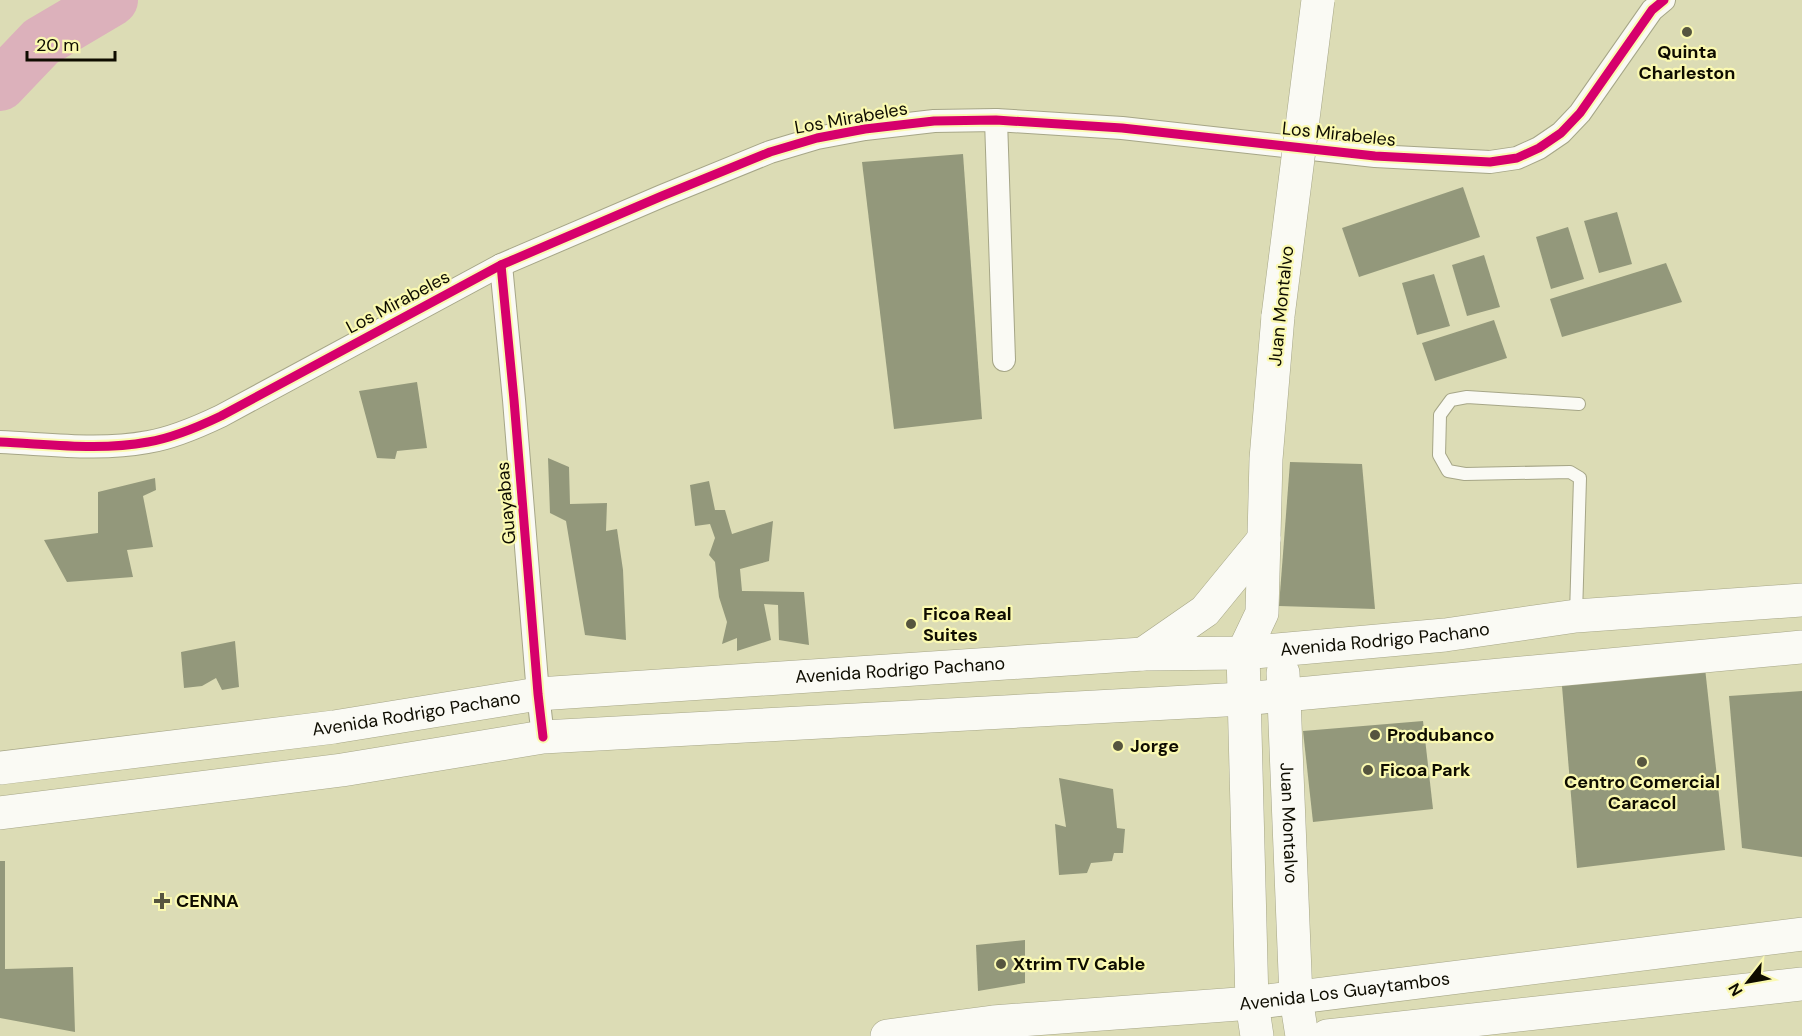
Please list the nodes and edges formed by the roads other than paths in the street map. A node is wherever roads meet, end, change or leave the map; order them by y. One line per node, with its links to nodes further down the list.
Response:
1 (1318, 0): 8 (main road, Juan Montalvo, bridge)
2 (1664, 0): 3 (street, Los Mirabeles)
3 (996, 120): 4 (street, Los Mirabeles); 5 (street)
4 (501, 265): 7 (street, Los Mirabeles); 16 (street, Guayabas)
5 (1004, 360)
6 (1579, 404): 11 (lane)
7 (0, 442)
8 (1263, 539): 10 (main road, Juan Montalvo); 15 (main road)
9 (1802, 600): 11 (main road, Avenida Rodrigo Pachano)
10 (1262, 613): 13 (main road, Juan Montalvo); 14 (main road, Juan Montalvo)
11 (1576, 616): 13 (main road, Avenida Rodrigo Pachano)
12 (1802, 647): 17 (main road)
13 (1281, 649): 14 (main road, Avenida Rodrigo Pachano); 17 (main road, Juan Montalvo)
14 (1243, 653): 15 (main road, Avenida Rodrigo Pachano); 18 (main road, Juan Montalvo)
15 (1143, 654): 16 (main road, Avenida Rodrigo Pachano)
16 (538, 694): 19 (main road, Avenida Rodrigo Pachano); 20 (street, Guayabas)
17 (1284, 694): 18 (main road); 26 (main road, Juan Montalvo)
18 (1243, 699): 20 (main road); 27 (main road, Juan Montalvo)
19 (334, 727): 21 (main road, Avenida Rodrigo Pachano); 22 (main road)
20 (543, 737): 22 (main road)
21 (0, 768)
22 (342, 770): 23 (main road)
23 (0, 813)
24 (1802, 934): 26 (main road, Avenida Los Guaytambos)
25 (1802, 984): 32 (main road)
26 (1296, 998): 27 (main road, Avenida Los Guaytambos); 31 (main road, Juan Montalvo)
27 (1252, 1003): 28 (main road, Avenida Los Guaytambos); 30 (main road, Juan Montalvo)
28 (993, 1029): 29 (main road, Avenida Los Guaytambos)
29 (887, 1036)
30 (1257, 1036)
31 (1302, 1036)
32 (1327, 1036)

